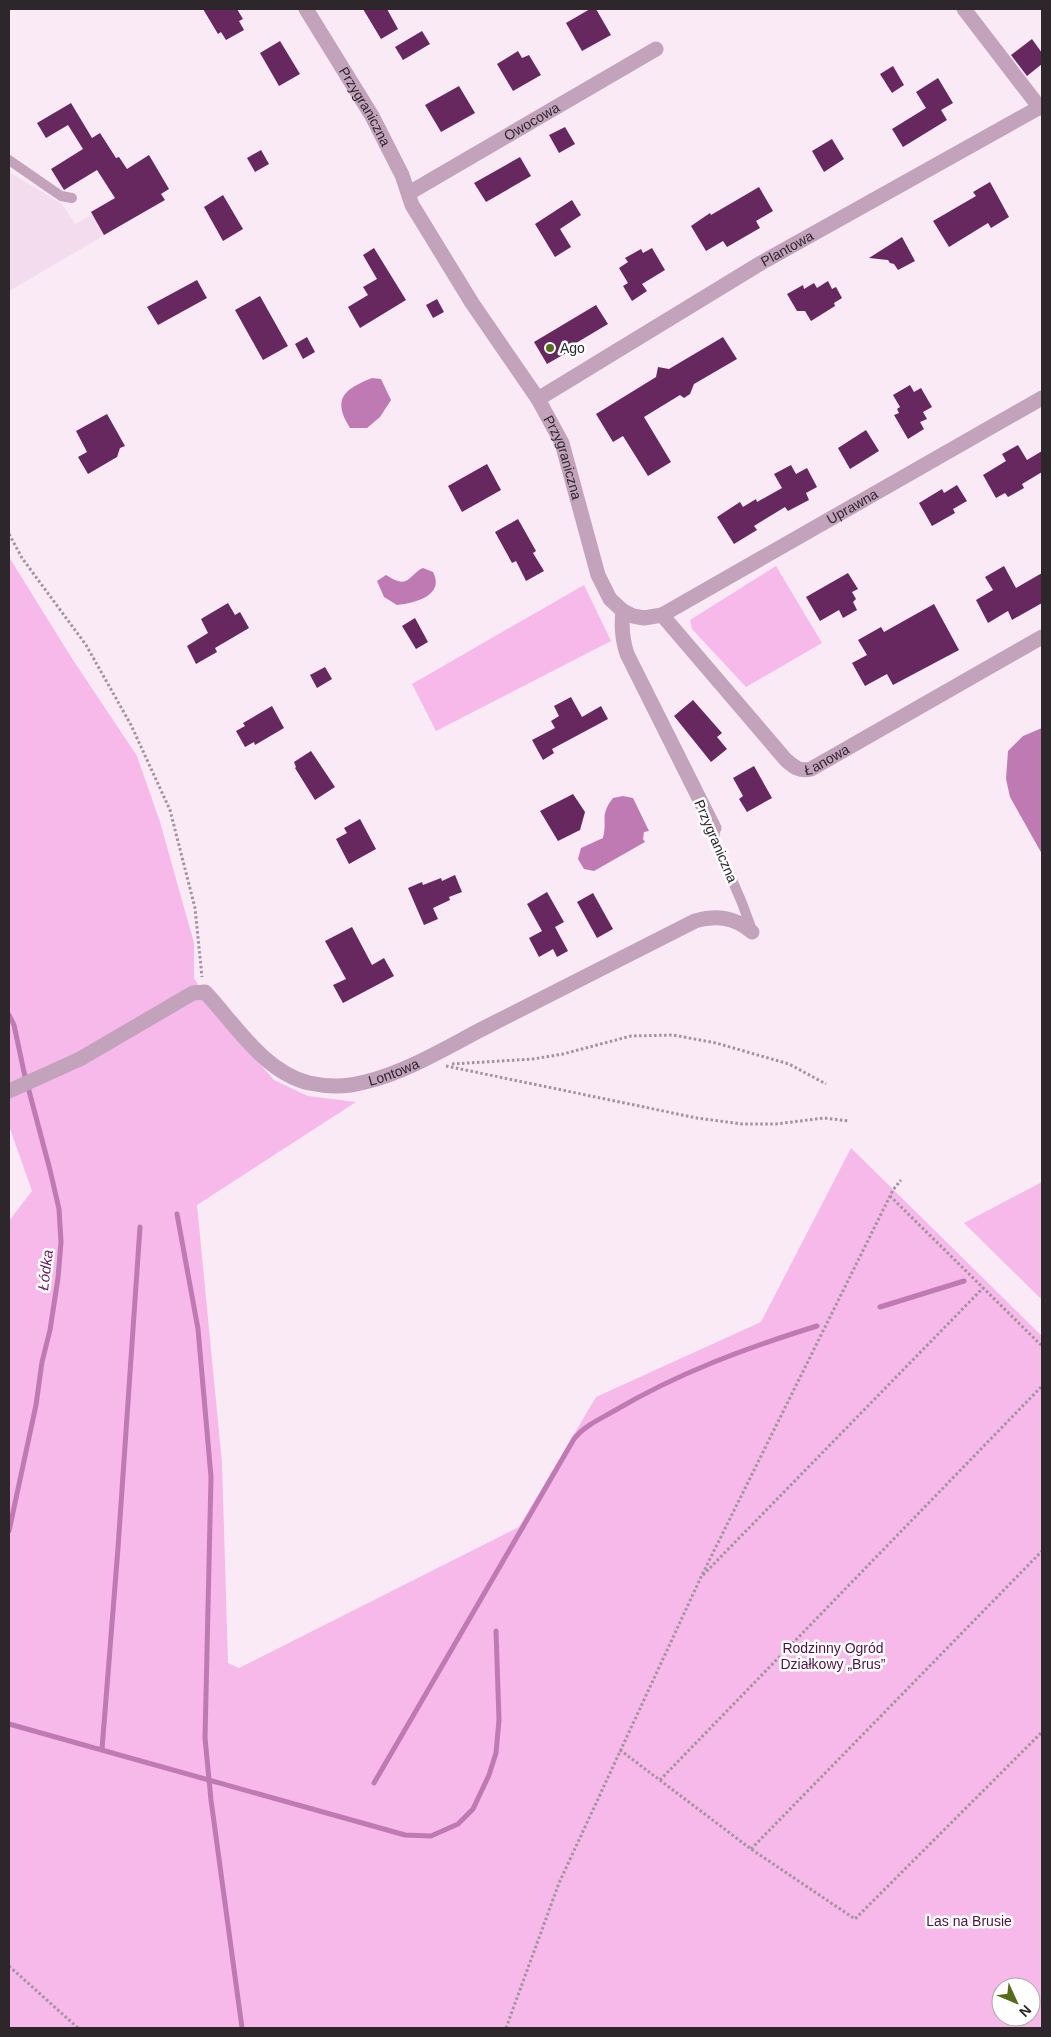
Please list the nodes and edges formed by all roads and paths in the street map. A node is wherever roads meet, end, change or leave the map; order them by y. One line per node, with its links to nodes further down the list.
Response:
1 (306, 9): 6 (street, Przygraniczna)
2 (964, 9): 4 (street)
3 (656, 49): 6 (street, Owocowa)
4 (1041, 107): 9 (street, Plantowa)
5 (9, 160): 7 (lane)
6 (409, 193): 9 (street, Przygraniczna)
7 (72, 198)
8 (1042, 398): 12 (street, Uprawna)
9 (538, 399): 11 (street, Przygraniczna)
10 (9, 534): 16 (path)
11 (623, 612): 12 (street); 14 (street, Przygraniczna)
12 (662, 615): 13 (street, Łanowa)
13 (1042, 637)
14 (714, 828): 15 (lane, Przygraniczna)
15 (752, 932): 16 (street, Lontowa)
16 (205, 992): 18 (street)
17 (826, 1084): 19 (path)
18 (9, 1091)
19 (849, 1121)
20 (901, 1180): 21 (path)
21 (890, 1196): 22 (path); 26 (path)
22 (983, 1288): 23 (path); 26 (path)
23 (1042, 1346)
24 (1042, 1386): 29 (path)
25 (1042, 1551): 30 (path)
26 (701, 1577): 28 (path)
27 (1042, 1732): 30 (path)
28 (620, 1750): 29 (path); 33 (path)
29 (660, 1780): 30 (path)
30 (751, 1849)
31 (9, 1966): 32 (path)
32 (78, 2028)
33 (506, 2028)

